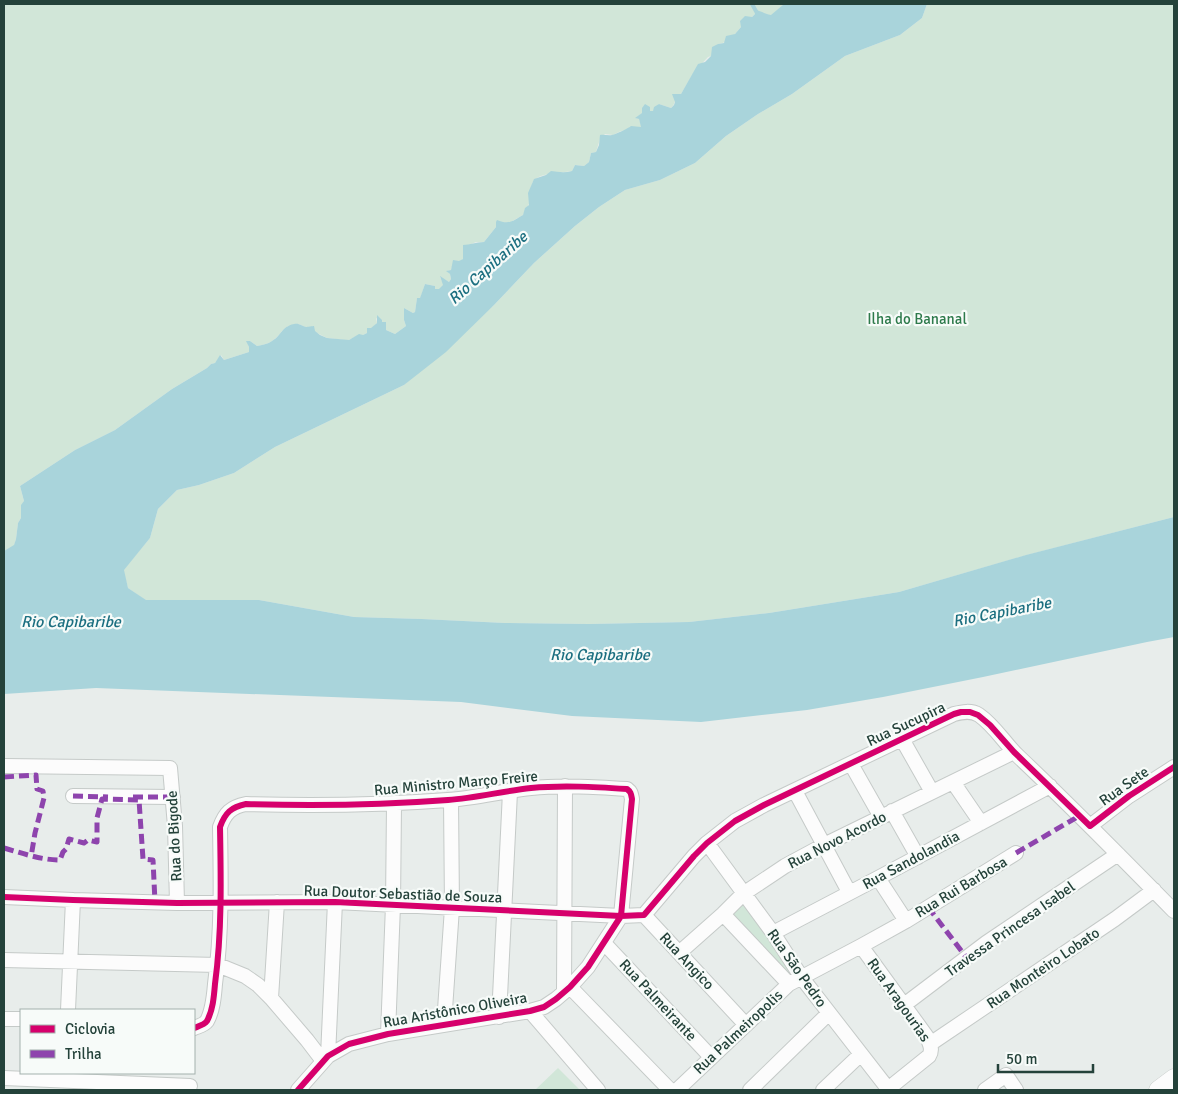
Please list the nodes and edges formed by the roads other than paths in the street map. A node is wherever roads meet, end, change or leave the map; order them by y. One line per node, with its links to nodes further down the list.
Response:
1 (902, 739): 2 (street, Rua Sucupira); 3 (street, Rua Sucupira); 11 (street)
2 (1014, 752): 6 (street, Rua Novo Acordo); 8 (street, Rua Sucupira)
3 (851, 764): 9 (street, Rua Sucupira); 16 (street)
4 (4, 766): 13 (street, Rua do Bigode)
5 (1174, 766): 18 (street, Rua Sete)
6 (952, 782): 11 (street, Rua Novo Acordo); 17 (street)
7 (565, 786): 10 (street, Rua Ministro Março Freire); 38 (street); 41 (street, Rua Ministro Março Freire)
8 (1050, 786): 17 (street, Rua Sandolandia); 18 (street, Rua Sucupira)
9 (795, 791): 19 (street, Rua Sucupira); 20 (street)
10 (510, 792): 14 (street, Rua Ministro Março Freire); 36 (street)
11 (932, 792): 16 (street, Rua Novo Acordo)
12 (73, 796): 13 (street)
13 (173, 797): 32 (street, Rua do Bigode)
14 (451, 800): 15 (street, Rua Ministro Março Freire); 35 (street)
15 (394, 804): 33 (street, Rua Ministro Março Freire); 34 (street)
16 (886, 814): 20 (street, Rua Novo Acordo); 23 (street)
17 (981, 823): 23 (street, Rua Sandolandia)
18 (1090, 826): 22 (street, Rua Sucupira)
19 (708, 843): 27 (street, Rua São Pedro); 40 (street)
20 (824, 845): 26 (street); 27 (street, Rua Novo Acordo)
21 (1016, 853): 42 (street, Rua Rui Barbosa)
22 (1118, 854): 25 (street, Rua Sucupira); 54 (street, Travessa Princesa Isabel)
23 (918, 856): 24 (street, Rua Sandolandia)
24 (878, 878): 26 (street, Rua Sandolandia); 42 (street)
25 (1154, 890): 37 (street, Rua Sucupira); 65 (street, Rua Monteiro Lobato)
26 (849, 892): 43 (street, Rua Sandolandia)
27 (743, 894): 39 (street, Rua Novo Acordo); 43 (street, Rua São Pedro)
28 (4, 897): 29 (street, Rua Doutor Sebastião de Souza)
29 (72, 900): 32 (street, Rua Doutor Sebastião de Souza); 48 (street)
30 (277, 902): 31 (street, Rua Doutor Sebastião de Souza); 33 (street, Rua Doutor Sebastião de Souza); 53 (street)
31 (336, 902): 34 (street, Rua Doutor Sebastião de Souza); 68 (street)
32 (177, 903): 33 (street, Rua Doutor Sebastião de Souza)
33 (221, 903): 49 (street)
34 (394, 905): 35 (street, Rua Doutor Sebastião de Souza); 64 (street)
35 (452, 908): 36 (street, Rua Doutor Sebastião de Souza); 61 (street)
36 (504, 910): 38 (street, Rua Doutor Sebastião de Souza); 58 (street)
37 (1174, 911)
38 (565, 913): 41 (street, Rua Doutor Sebastião de Souza); 52 (street)
39 (723, 914): 46 (street, Rua Novo Acordo); 51 (street, Rua São Pedro)
40 (644, 915): 41 (street); 46 (street, Rua Angico)
41 (621, 916): 44 (street, Rua Aristônico Oliveira)
42 (906, 921): 45 (street, Rua Rui Barbosa)
43 (773, 933): 50 (street, Rua São Pedro)
44 (604, 943): 52 (street, Rua Aristônico Oliveira); 67 (street, Rua Palmeirante)
45 (861, 946): 50 (street, Rua Palmeiropolis); 54 (street, Rua Aragourias)
46 (679, 953): 62 (street, Rua Angico)
47 (4, 960): 48 (street)
48 (70, 962): 49 (street); 55 (street)
49 (218, 965): 53 (street); 63 (street)
50 (802, 978): 51 (street, Rua Palmeiropolis); 57 (street, Rua São Pedro)
51 (789, 984): 62 (street, Rua Palmeiropolis)
52 (567, 990): 56 (street, Rua Aristônico Oliveira); 75 (street)
53 (271, 998): 68 (street)
54 (904, 1005): 65 (street, Rua Aragourias)
55 (68, 1009)
56 (530, 1012): 58 (street, Rua Aristônico Oliveira); 74 (street)
57 (828, 1013): 66 (street, Rua São Pedro); 77 (street)
58 (499, 1017): 61 (street, Rua Aristônico Oliveira)
59 (4, 1019): 60 (street)
60 (20, 1019)
61 (444, 1024): 64 (street, Rua Aristônico Oliveira)
62 (746, 1025): 67 (street, Rua Palmeiropolis)
63 (199, 1026)
64 (388, 1034): 68 (street, Rua Aristônico Oliveira)
65 (929, 1050): 79 (street, Rua Monteiro Lobato)
66 (861, 1054): 78 (street); 79 (street, Rua São Pedro)
67 (711, 1057): 76 (street, Rua Palmeiropolis)
68 (325, 1058): 73 (street, Rua Aristônico Oliveira)
69 (4, 1078): 71 (street)
70 (1174, 1078): 82 (street)
71 (64, 1081): 72 (street)
72 (190, 1086)
73 (298, 1090)
74 (598, 1090)
75 (670, 1090)
76 (677, 1090)
77 (750, 1090)
78 (824, 1090)
79 (889, 1090)
80 (985, 1090): 81 (street)
81 (1016, 1090)
82 (1158, 1090)

